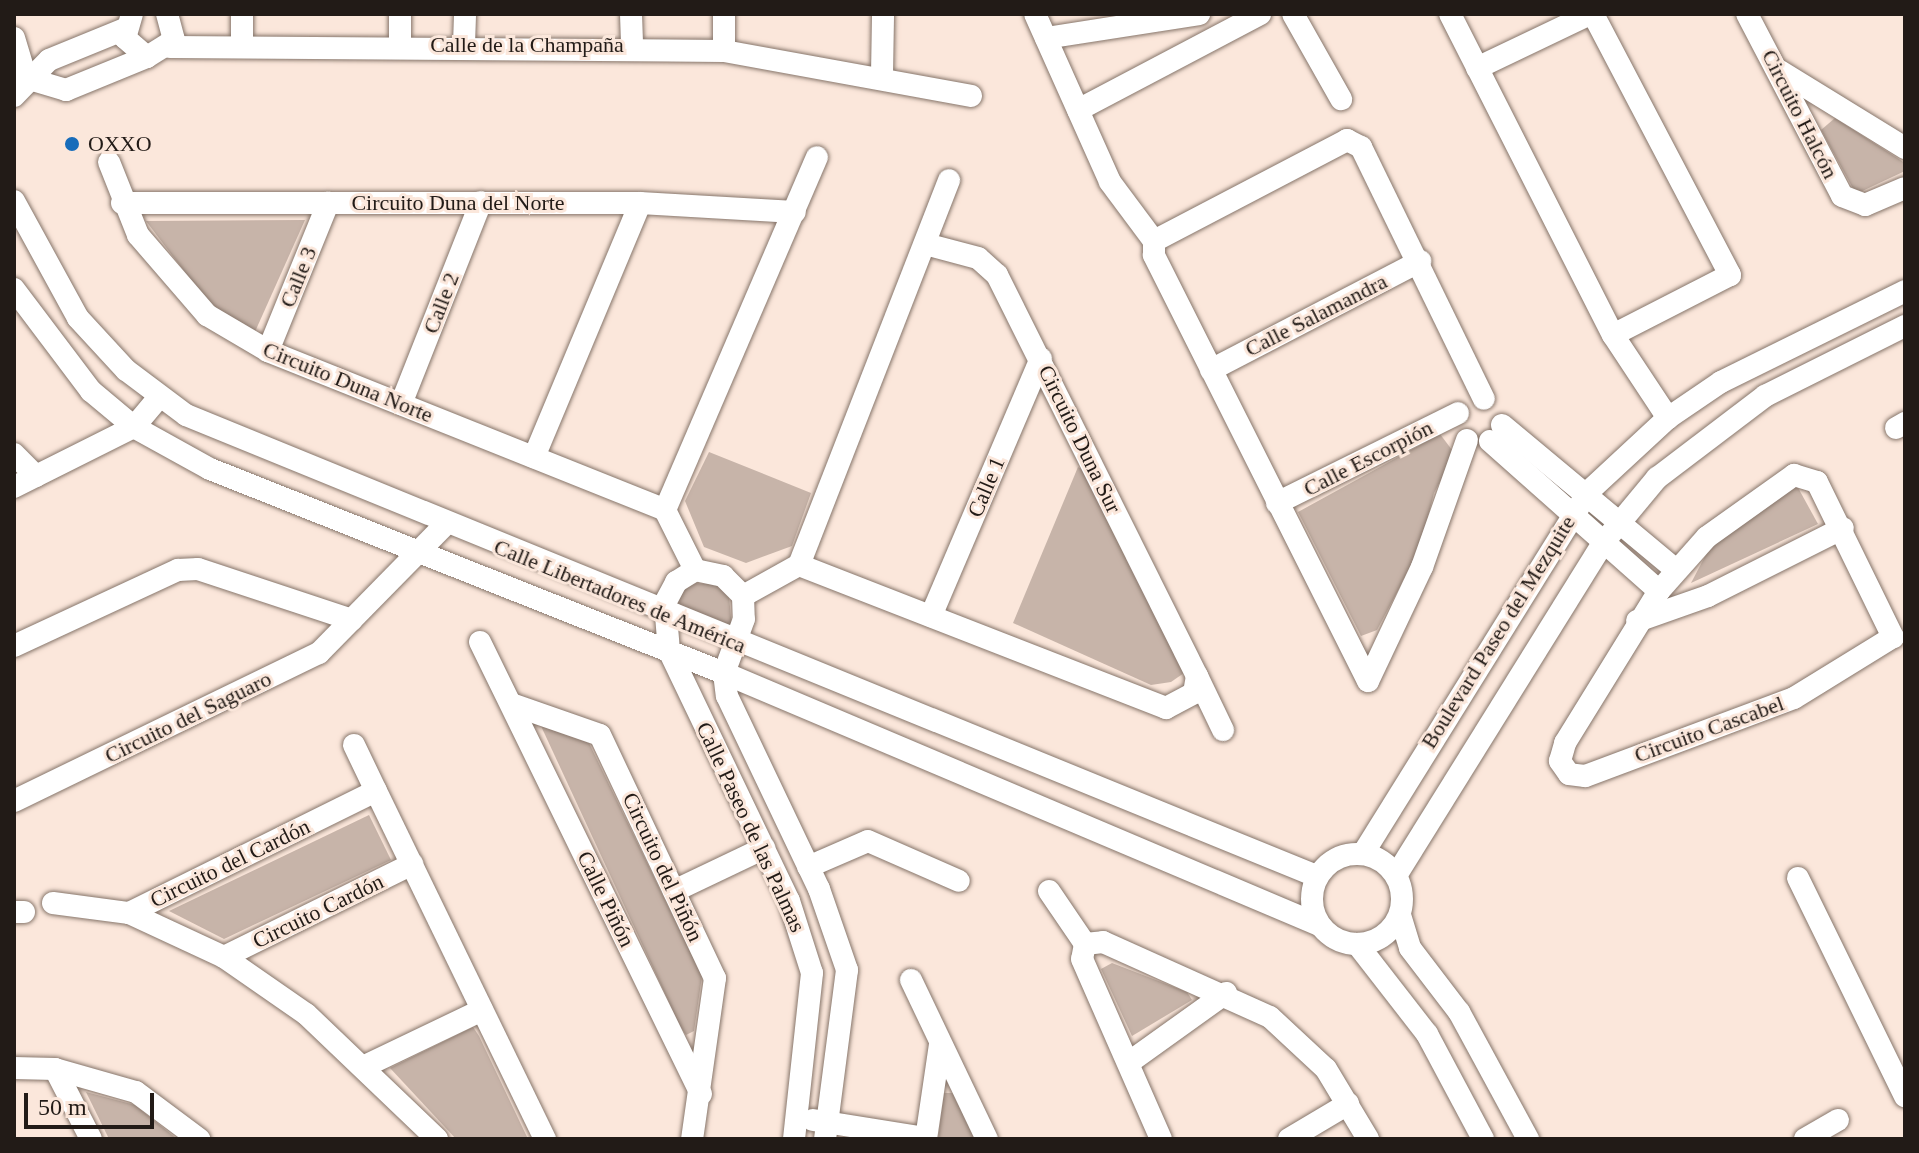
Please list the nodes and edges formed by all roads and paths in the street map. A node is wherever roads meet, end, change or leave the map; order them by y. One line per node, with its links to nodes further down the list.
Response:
1 (167, 14): 22 (street)
2 (242, 14): 20 (street)
3 (400, 14): 19 (street)
4 (465, 14): 18 (street)
5 (631, 14): 21 (street)
6 (724, 14): 23 (street)
7 (883, 14): 27 (street)
8 (1035, 14): 17 (street)
9 (1199, 14): 17 (street)
10 (1260, 14): 31 (street)
11 (1293, 14): 30 (street)
12 (1450, 14): 25 (street)
13 (1592, 14): 25 (street); 49 (street)
14 (1747, 14): 26 (street, Circuito Halcón)
15 (128, 22): 24 (street); 28 (street)
16 (14, 38): 28 (street)
17 (1046, 38): 31 (street)
18 (464, 44): 19 (street, Calle de la Champaña); 21 (street, Calle de la Champaña)
19 (400, 45): 20 (street, Calle de la Champaña)
20 (242, 46): 22 (street, Calle de la Champaña)
21 (632, 46): 23 (street, Calle de la Champaña)
22 (170, 47): 24 (street)
23 (724, 51): 27 (street, Calle de la Champaña)
24 (147, 57): 28 (street)
25 (1477, 68): 49 (street)
26 (1780, 71): 32 (street); 36 (street, Circuito Halcón)
27 (882, 74): 29 (street, Calle de la Champaña)
28 (20, 87)
29 (971, 96)
30 (1341, 99)
31 (1078, 110): 43 (street)
32 (1905, 148)
33 (817, 157): 42 (street)
34 (109, 162): 39 (street, Circuito Duna Norte)
35 (949, 180): 44 (street)
36 (1905, 188)
37 (14, 201): 53 (street, Calle Libertadores de América)
38 (481, 202): 40 (street, Circuito Duna del Norte); 41 (street, Circuito Duna del Norte); 55 (street, Calle 2)
39 (122, 203): 40 (street, Circuito Duna del Norte); 50 (street, Circuito Duna Norte)
40 (328, 203): 50 (street, Calle 3)
41 (640, 203): 42 (street, Circuito Duna del Norte); 62 (street)
42 (795, 212): 67 (street)
43 (1154, 241): 45 (street); 52 (street)
44 (925, 244): 51 (street, Circuito Duna Sur); 74 (street)
45 (1420, 261): 52 (street, Calle Salamandra); 54 (street)
46 (14, 289): 58 (street, Calle Libertadores de América)
47 (1905, 291): 57 (street, Boulevard Paseo del Mezquite)
48 (1905, 326): 69 (street, Boulevard Paseo del Mezquite)
49 (1613, 335): 57 (street)
50 (268, 351): 55 (street, Circuito Duna Norte)
51 (1041, 358): 80 (street, Calle 1); 88 (street, Circuito Duna Sur)
52 (1211, 370): 66 (street)
53 (159, 397): 58 (street); 70 (street, Calle Libertadores de América)
54 (1484, 399): 56 (street, Calle Escorpión); 59 (street)
55 (401, 404): 62 (street, Circuito Duna Norte)
56 (1458, 413): 60 (street); 66 (street, Calle Escorpión)
57 (1668, 418): 65 (street, Boulevard Paseo del Mezquite)
58 (134, 427): 63 (street); 73 (street, Calle Libertadores de América)
59 (1496, 433): 60 (street); 65 (street); 68 (street)
60 (1467, 440): 66 (street)
61 (14, 454): 63 (street)
62 (534, 457): 67 (street, Circuito Duna Norte)
63 (36, 476): 64 (street)
64 (14, 487)
65 (1588, 492): 68 (street, Boulevard Paseo del Mezquite); 69 (street)
66 (1277, 503)
67 (665, 510): 75 (street)
68 (1570, 514): 72 (street); 96 (street, Boulevard Paseo del Mezquite)
69 (1620, 521): 72 (street, Boulevard Paseo del Mezquite); 76 (street)
70 (445, 525): 73 (street, Circuito del Saguaro); 79 (street, Calle Libertadores de América)
71 (1843, 528): 76 (street, Circuito Cascabel); 82 (street); 82 (street, Circuito Cascabel)
72 (1603, 543): 77 (street); 99 (street, Boulevard Paseo del Mezquite)
73 (418, 552): 81 (street, Circuito del Saguaro); 86 (street, Calle Libertadores de América)
74 (799, 565): 78 (street); 80 (street)
75 (695, 570): 78 (street); 79 (street)
76 (1676, 570): 77 (street, Circuito Cascabel)
77 (1659, 591): 82 (street, Circuito Cascabel)
78 (743, 596): 84 (street)
79 (665, 615): 84 (street, Calle Libertadores de América); 86 (street, Calle Paseo de las Palmas)
80 (931, 616): 88 (street)
81 (352, 620): 85 (street); 93 (street, Circuito del Saguaro)
82 (1637, 621)
83 (480, 642): 89 (street, Calle Piñón)
84 (736, 644): 87 (street); 100 (street, Calle Libertadores de América)
85 (14, 646)
86 (669, 651): 87 (street, Calle Libertadores de América); 95 (street, Calle Paseo de las Palmas)
87 (724, 673): 94 (street, Calle Paseo de las Palmas); 110 (street, Calle Libertadores de América)
88 (1197, 676): 90 (street, Circuito Duna Sur)
89 (511, 704): 105 (street, Circuito del Piñón); 122 (street, Calle Piñón)
90 (1223, 730)
91 (354, 745): 92 (street)
92 (376, 791): 97 (street); 108 (street, Circuito del Cardón)
93 (14, 801)
94 (784, 818): 95 (street); 98 (street, Calle Paseo de las Palmas)
95 (763, 847): 105 (street); 106 (street, Calle Paseo de las Palmas)
96 (1364, 852): 99 (street); 100 (street)
97 (412, 864): 113 (street, Circuito Cardón); 116 (street)
98 (808, 867): 102 (street); 103 (street, Calle Paseo de las Palmas)
99 (1397, 874): 109 (street)
100 (1316, 876): 110 (street)
101 (1798, 878): 123 (street)
102 (959, 881)
103 (819, 889): 106 (street); 126 (street, Calle Paseo de las Palmas)
104 (1049, 891): 111 (street)
105 (677, 897): 122 (street, Circuito del Piñón)
106 (789, 901): 127 (street, Calle Paseo de las Palmas)
107 (53, 903): 108 (street)
108 (129, 913): 113 (street, Circuito del Cardón)
109 (1400, 915): 112 (street); 139 (street)
110 (1319, 925): 112 (street)
111 (1085, 944): 115 (street); 118 (street)
112 (1357, 944): 138 (street)
113 (224, 957): 119 (street, Circuito del Cardón)
114 (911, 980): 117 (street)
115 (1226, 993): 118 (street); 124 (street)
116 (482, 1010): 119 (street); 132 (street)
117 (940, 1044): 128 (street); 134 (street)
118 (1131, 1061): 135 (street)
119 (363, 1067): 131 (street, Circuito del Cardón)
120 (14, 1068): 121 (street)
121 (55, 1069): 129 (street); 130 (street)
122 (701, 1095): 133 (street, Circuito del Piñón)
123 (1905, 1096)
124 (1348, 1104): 136 (street); 137 (street)
125 (1838, 1120): 140 (street)
126 (826, 1130): 127 (street); 128 (street)
127 (795, 1133)
128 (926, 1138)
129 (91, 1139)
130 (199, 1139)
131 (437, 1139)
132 (545, 1139)
133 (692, 1139)
134 (987, 1139)
135 (1161, 1139)
136 (1289, 1139)
137 (1368, 1139)
138 (1483, 1139)
139 (1528, 1139)
140 (1805, 1139)

